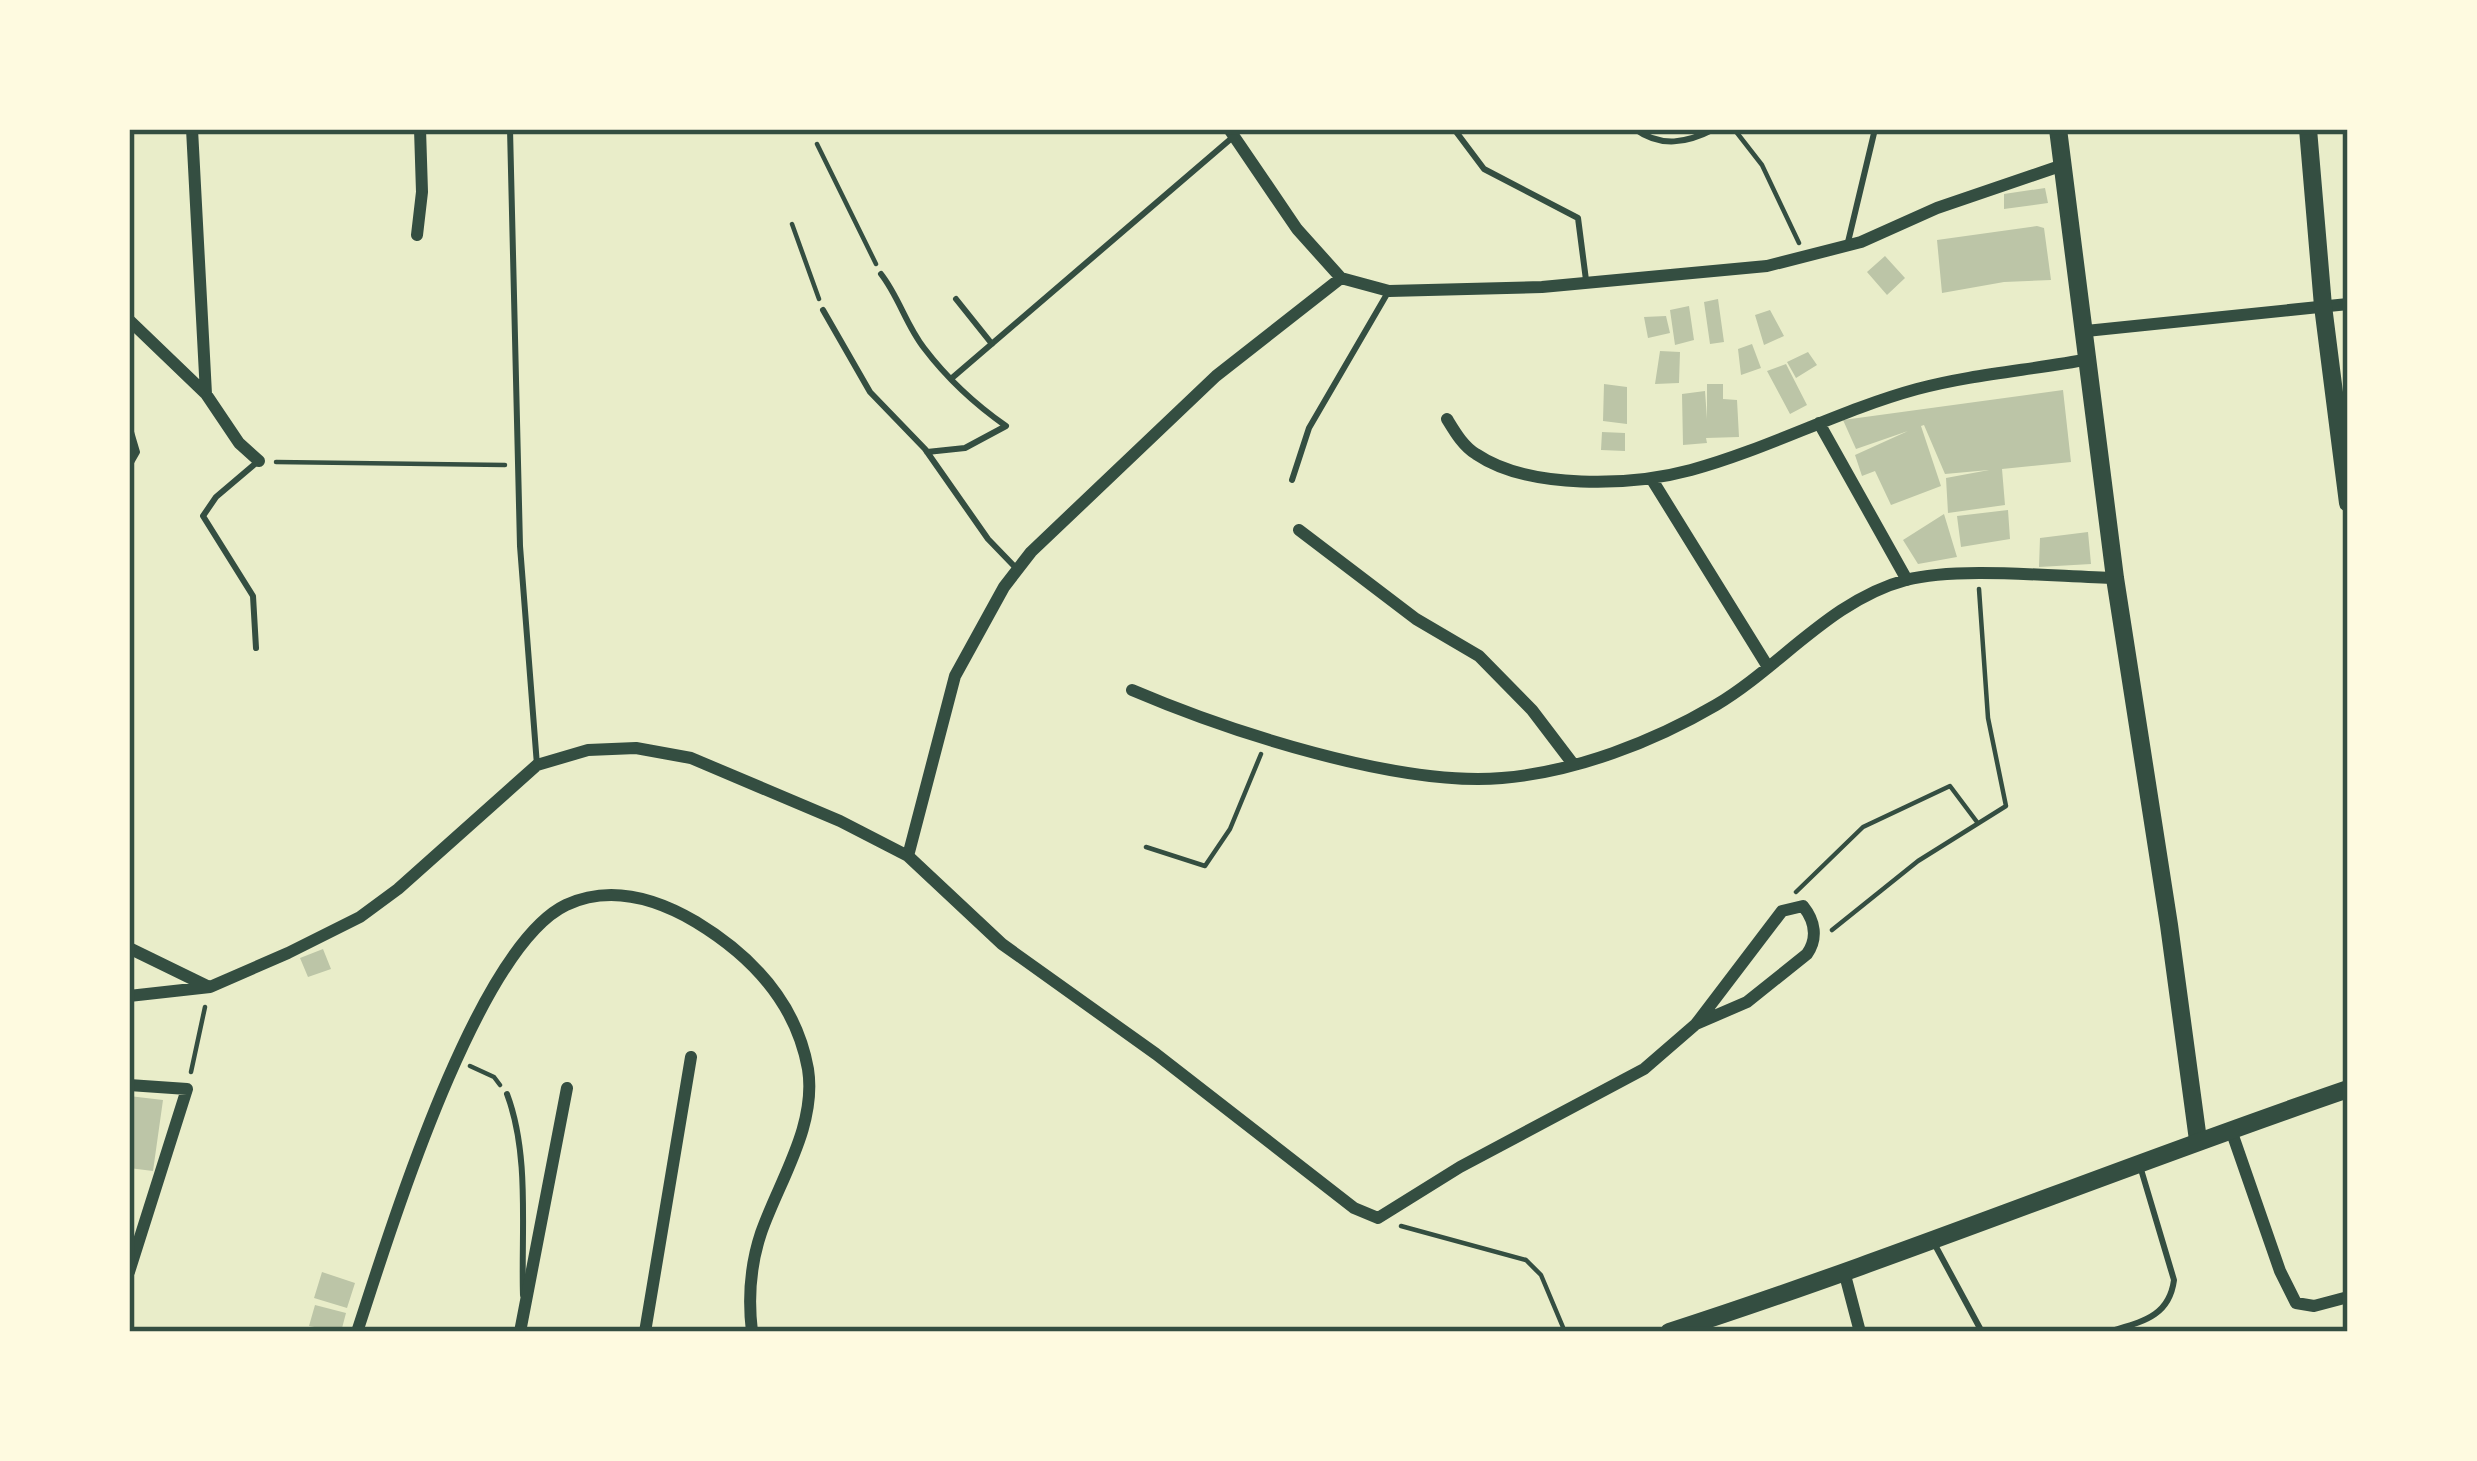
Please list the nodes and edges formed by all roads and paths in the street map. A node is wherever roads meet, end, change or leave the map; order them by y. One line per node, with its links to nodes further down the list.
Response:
1 (192, 129): 31 (street)
2 (421, 129): 15 (street)
3 (510, 129): 37 (lane)
4 (1454, 129): 20 (lane)
5 (1635, 129): 6 (lane)
6 (1714, 129)
7 (1734, 129): 17 (path)
8 (1875, 129): 16 (lane)
9 (2059, 129): 13 (main road)
10 (2308, 129): 24 (main road)
11 (1231, 133): 19 (street); 28 (lane)
12 (818, 144): 18 (path)
13 (2063, 165): 16 (street); 27 (main road)
14 (792, 224): 25 (path)
15 (417, 235)
16 (1847, 246): 17 (street)
17 (1805, 260): 20 (street)
18 (881, 274): 30 (lane)
19 (1341, 278): 21 (street); 43 (street)
20 (1587, 284): 21 (street)
21 (1389, 291): 40 (lane)
22 (956, 299): 28 (lane)
23 (2348, 304): 24 (street)
24 (2323, 306): 27 (street); 41 (main road)
25 (823, 310): 35 (lane)
26 (129, 320): 31 (street)
27 (2086, 332): 29 (main road)
28 (992, 344): 30 (lane)
29 (2089, 359): 33 (street); 45 (main road)
30 (952, 378): 35 (lane)
31 (206, 394): 36 (street)
32 (1448, 419): 39 (street)
33 (1819, 423): 39 (street); 46 (street)
34 (129, 425): 38 (lane)
35 (927, 452): 43 (lane)
36 (259, 461): 37 (path); 47 (lane)
37 (517, 465): 52 (lane)
38 (129, 466)
39 (1651, 478): 48 (street)
40 (1292, 480)
41 (2348, 503)
42 (1300, 530): 51 (street)
43 (1017, 570): 55 (street)
44 (1978, 575): 45 (street); 46 (street); 53 (path)
45 (2115, 578): 70 (main road)
46 (1907, 580): 48 (street)
47 (256, 648)
48 (1768, 667): 51 (street)
49 (1132, 690): 50 (street)
50 (1268, 738): 51 (street); 54 (path)
51 (1574, 764)
52 (537, 765): 55 (street); 59 (street)
53 (1978, 824): 56 (path); 57 (path)
54 (1146, 847)
55 (908, 856): 72 (street)
56 (1782, 911): 57 (street); 61 (street)
57 (1814, 944): 61 (street)
58 (129, 948): 59 (street)
59 (210, 987): 60 (street); 66 (path)
60 (129, 996)
61 (1696, 1024): 72 (street)
62 (691, 1057): 79 (street)
63 (457, 1060): 68 (path); 78 (street); 80 (street)
64 (129, 1085): 66 (street)
65 (568, 1088): 77 (street)
66 (187, 1089): 74 (street)
67 (2348, 1089): 69 (main road)
68 (507, 1094): 77 (lane)
69 (2230, 1130): 70 (main road); 76 (street)
70 (2198, 1140): 71 (main road)
71 (2139, 1162): 73 (main road); 85 (lane)
72 (1378, 1218): 81 (path)
73 (1934, 1241): 75 (main road); 84 (lane)
74 (129, 1272)
75 (1845, 1275): 82 (main road); 83 (street)
76 (2348, 1297)
77 (522, 1324)
78 (357, 1332)
79 (645, 1332)
80 (752, 1332)
81 (1564, 1332)
82 (1669, 1332)
83 (1859, 1332)
84 (1982, 1332)
85 (2108, 1332)

